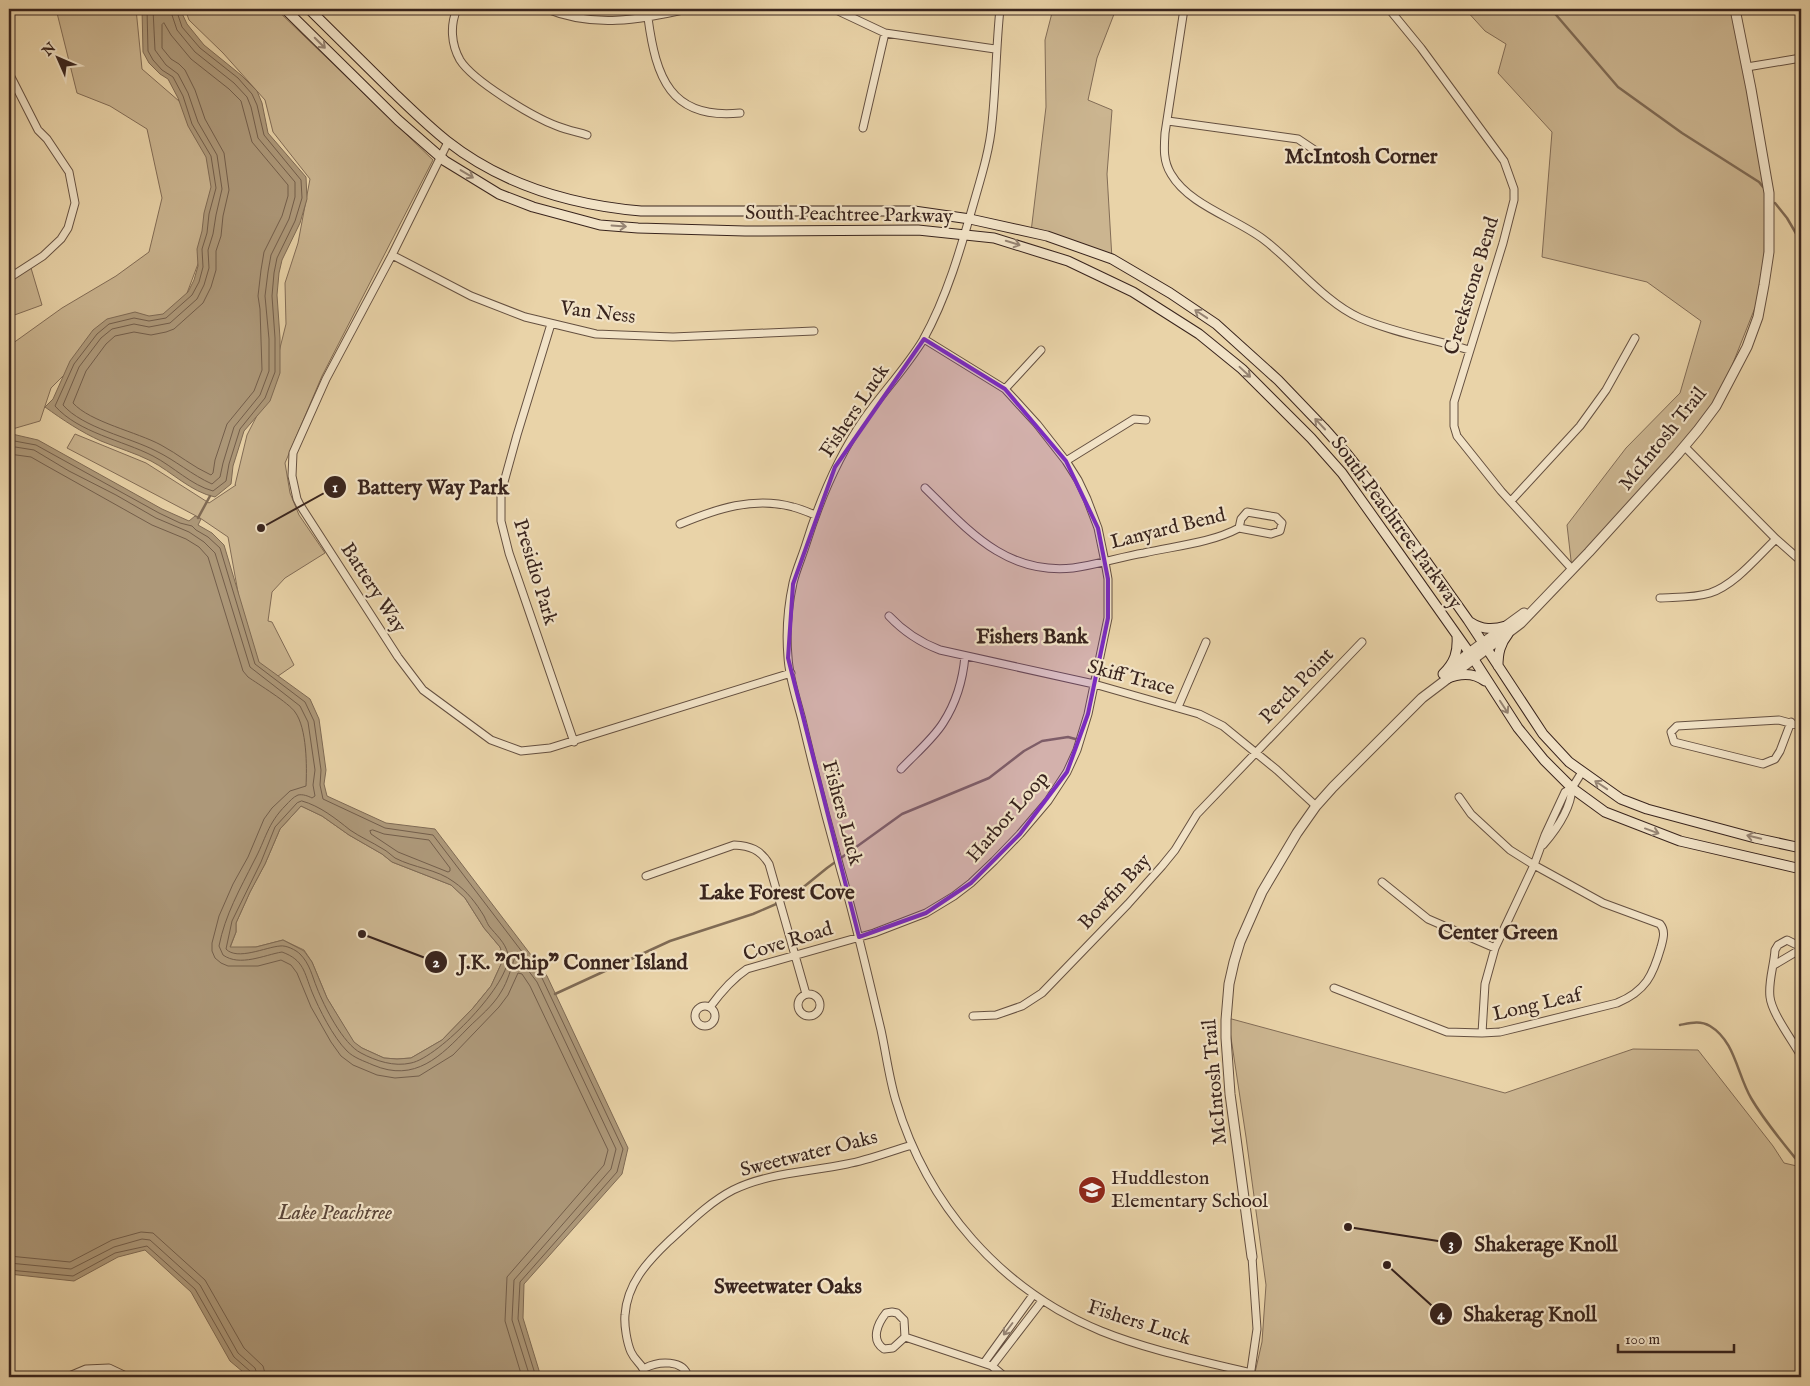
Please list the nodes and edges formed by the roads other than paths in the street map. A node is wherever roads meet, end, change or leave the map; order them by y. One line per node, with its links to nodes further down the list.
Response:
1 (285, 9): 24 (main road, South Peachtree Parkway, one-way to 24)
2 (309, 9): 22 (main road, South Peachtree Parkway)
3 (457, 9): 21 (street)
4 (546, 9): 12 (street)
5 (687, 9): 12 (street)
6 (834, 9): 11 (street)
7 (1000, 9): 14 (street, Fishers Luck)
8 (1184, 9): 19 (street)
9 (1389, 9): 34 (street, Creekstone Bend)
10 (1735, 9): 16 (main road, McIntosh Trail)
11 (845, 11): 13 (street)
12 (648, 18): 18 (street)
13 (885, 32): 14 (street); 20 (street)
14 (995, 49): 25 (street, Fishers Luck)
15 (1801, 58): 16 (street)
16 (1746, 67): 37 (main road, McIntosh Trail)
17 (9, 72): 28 (street)
18 (740, 113)
19 (1168, 121): 23 (street); 34 (street)
20 (863, 128)
21 (587, 135)
22 (448, 142): 24 (street, Battery Way); 25 (main road, South Peachtree Parkway)
23 (1316, 151)
24 (440, 157): 26 (main road, South Peachtree Parkway, one-way to 26); 27 (street, Battery Way)
25 (970, 219): 26 (street, Fishers Luck); 50 (main road, South Peachtree Parkway, one-way to 25)
26 (965, 234): 32 (street, Fishers Luck); 52 (main road, South Peachtree Parkway, one-way to 52)
27 (392, 255): 29 (street, Van Ness); 66 (street, Battery Way)
28 (9, 278)
29 (551, 324): 30 (street, Van Ness); 66 (street, Presidio Park)
30 (814, 331)
31 (1635, 338): 40 (street)
32 (924, 339): 35 (street, Harbor Loop); 41 (street, Fishers Luck)
33 (1041, 350): 35 (street)
34 (1469, 350): 40 (street, Creekstone Bend)
35 (1005, 389): 38 (street, Harbor Loop)
36 (1146, 420): 38 (street)
37 (1684, 446): 44 (street); 47 (main road, McIntosh Trail)
38 (1066, 461): 46 (street, Harbor Loop)
39 (926, 488): 46 (street, Lanyard Bend)
40 (1511, 501): 47 (street, Creekstone Bend)
41 (815, 515): 42 (street); 59 (street, Fishers Luck)
42 (680, 524)
43 (1239, 528): 43 (street, Lanyard Bend); 46 (street, Lanyard Bend)
44 (1776, 539): 45 (street); 48 (street)
45 (1801, 561)
46 (1105, 562): 61 (street, Harbor Loop)
47 (1572, 569): 51 (main road, McIntosh Trail)
48 (1660, 598)
49 (889, 616): 56 (street, Skiff Trace)
50 (1468, 620): 51 (main road); 55 (main road, South Peachtree Parkway)
51 (1507, 630): 55 (main road, McIntosh Trail); 58 (main road)
52 (1456, 635): 57 (main road, South Peachtree Parkway); 60 (main road)
53 (1206, 642): 63 (street)
54 (1362, 642): 67 (street, Perch Point)
55 (1485, 646): 57 (main road, McIntosh Trail); 58 (main road, South Peachtree Parkway)
56 (965, 656): 61 (street, Skiff Trace); 68 (street)
57 (1471, 656): 60 (main road, McIntosh Trail); 62 (main road, South Peachtree Parkway)
58 (1498, 666): 69 (main road, South Peachtree Parkway)
59 (791, 673): 66 (street, Battery Way); 78 (street, Fishers Luck)
60 (1444, 676): 62 (main road); 72 (main road, McIntosh Trail)
61 (1094, 684): 63 (street, Skiff Trace); 78 (street, Harbor Loop)
62 (1489, 684): 70 (main road, South Peachtree Parkway, one-way to 70)
63 (1178, 707): 67 (street, Skiff Trace)
64 (1791, 722): 64 (street); 65 (street)
65 (1801, 726)
66 (574, 742)
67 (1256, 752): 72 (street, Skiff Trace); 86 (street, Bowfin Bay)
68 (901, 769)
69 (1582, 772): 70 (street); 73 (main road, South Peachtree Parkway, one-way to 69)
70 (1572, 788): 74 (street); 75 (main road, South Peachtree Parkway, one-way to 75)
71 (1459, 798): 74 (street)
72 (1316, 806): 90 (main road, McIntosh Trail)
73 (1801, 848)
74 (1534, 866): 79 (street); 87 (street, Long Leaf)
75 (1801, 869)
76 (646, 876): 81 (street)
77 (1382, 882): 79 (street)
78 (860, 937): 81 (street, Cove Road); 89 (street, Fishers Luck)
79 (1495, 948): 87 (street)
80 (1801, 948): 82 (street); 82 (street)
81 (794, 955): 84 (street); 85 (street, Cove Road)
82 (1774, 965): 88 (street)
83 (1334, 988): 87 (street, Long Leaf)
84 (806, 994)
85 (710, 1007)
86 (972, 1016)
87 (1482, 1033)
88 (1801, 1056)
89 (912, 1145): 91 (street, Fishers Luck); 95 (street, Sweetwater Oaks)
90 (1252, 1257): 96 (street, McIntosh Trail)
91 (1034, 1295): 92 (street, Fishers Luck); 94 (street, one-way to 94)
92 (1042, 1301): 94 (street); 96 (street, Fishers Luck)
93 (905, 1337): 93 (street); 94 (street)
94 (988, 1365): 101 (street)
95 (645, 1368): 99 (street); 100 (street)
96 (1250, 1375)
97 (67, 1377): 98 (street)
98 (128, 1377)
99 (646, 1377)
100 (688, 1377)
101 (1005, 1377)

